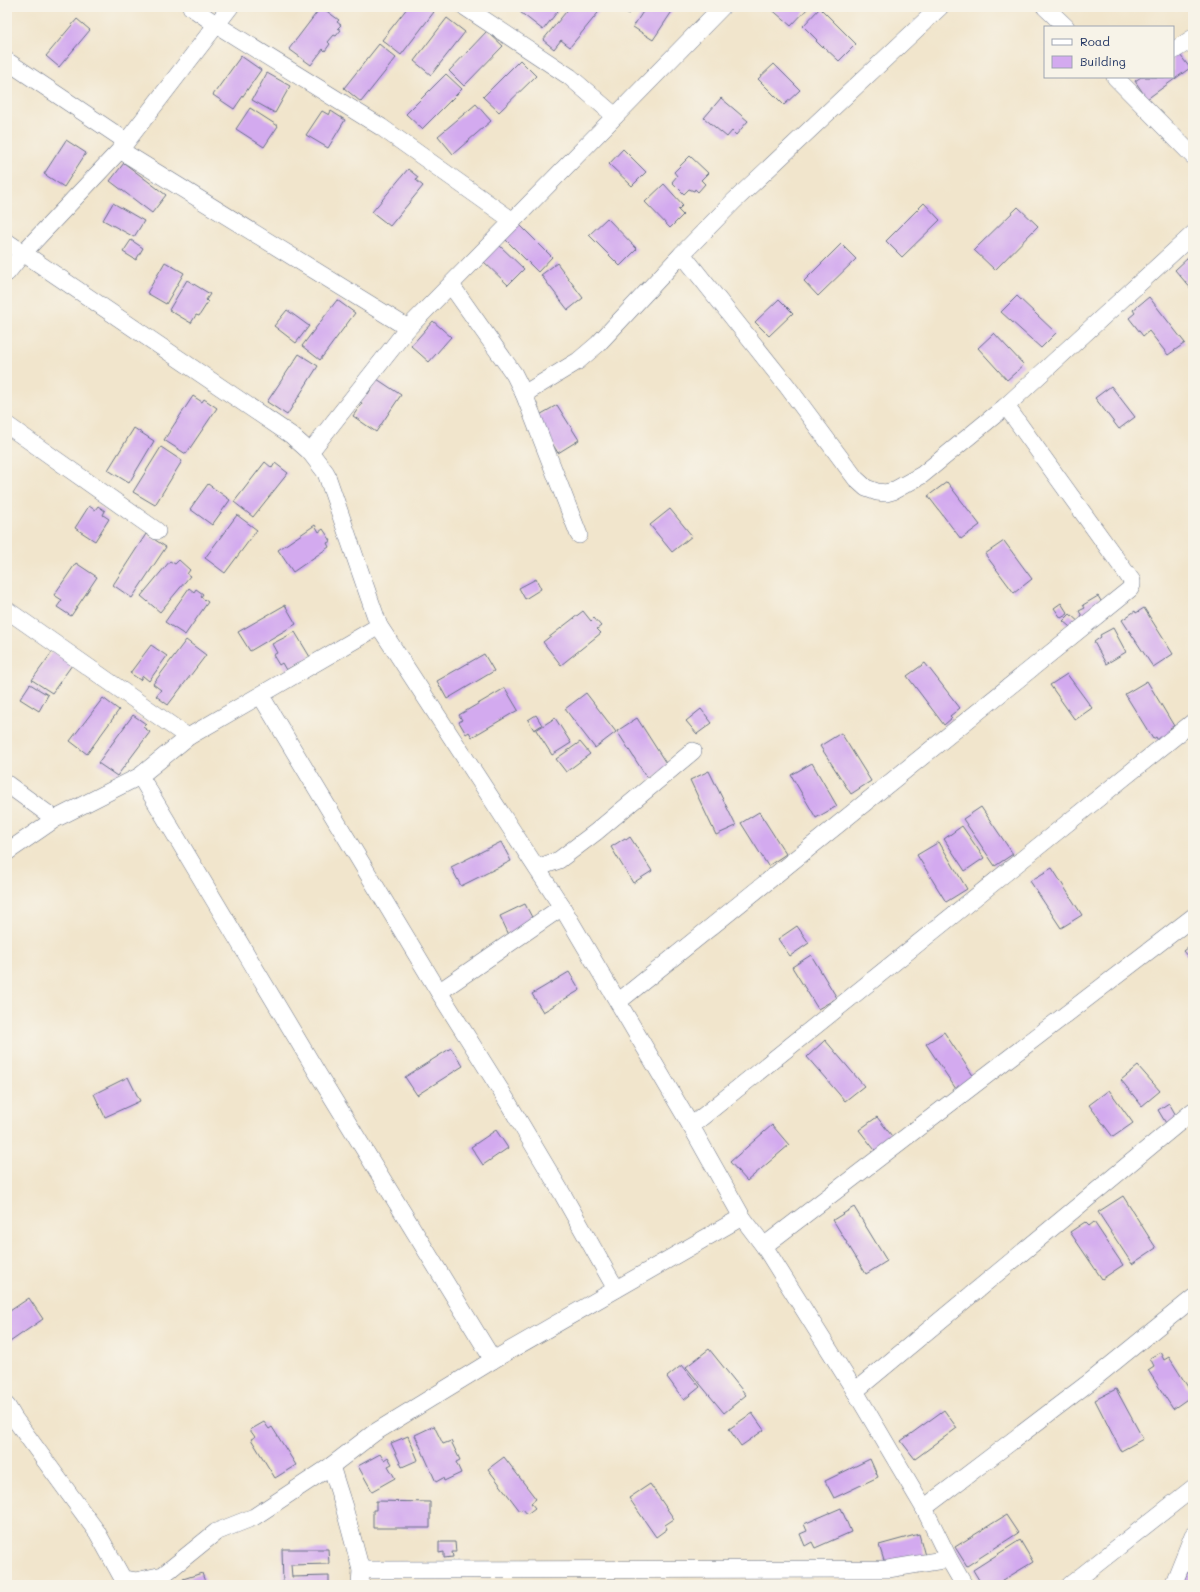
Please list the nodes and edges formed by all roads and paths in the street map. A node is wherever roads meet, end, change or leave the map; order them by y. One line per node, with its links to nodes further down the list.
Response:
1 (191, 7): 7 (street)
2 (230, 7): 7 (street)
3 (465, 7): 13 (street)
4 (722, 7): 13 (street)
5 (940, 7): 20 (street)
6 (1046, 7): 8 (street)
7 (217, 25): 14 (street); 16 (street)
8 (1065, 26)
9 (1193, 38): 10 (street)
10 (1174, 50)
11 (7, 61): 14 (street)
12 (1124, 79): 15 (street)
13 (615, 116): 16 (street)
14 (123, 145): 19 (street); 23 (street)
15 (1193, 156)
16 (513, 221): 22 (street)
17 (1193, 234): 25 (street)
18 (7, 242): 19 (street)
19 (23, 253): 21 (street); 27 (street)
20 (682, 254): 24 (street); 25 (street)
21 (7, 273)
22 (451, 285): 23 (street); 24 (street)
23 (408, 328): 27 (street)
24 (524, 394): 29 (street)
25 (1006, 406): 44 (street)
26 (7, 425): 28 (street)
27 (310, 452): 31 (street)
28 (157, 531)
29 (579, 535)
30 (7, 610): 34 (street)
31 (379, 626): 32 (street); 40 (street)
32 (261, 696): 34 (street); 43 (street)
33 (1193, 722): 46 (street)
34 (188, 738): 36 (street)
35 (693, 751): 40 (street)
36 (140, 776): 38 (street); 51 (street)
37 (7, 784): 38 (street)
38 (55, 819): 39 (street)
39 (7, 852)
40 (536, 868): 41 (street)
41 (562, 907): 43 (street); 44 (street)
42 (1193, 917): 48 (street)
43 (439, 992): 49 (street)
44 (618, 1002): 46 (street)
45 (1193, 1111): 52 (street)
46 (691, 1126): 47 (street)
47 (742, 1217): 48 (street); 49 (street)
48 (764, 1246): 52 (street)
49 (616, 1289): 51 (street)
50 (1193, 1298): 56 (street)
51 (493, 1360): 54 (street)
52 (855, 1391): 56 (street)
53 (9, 1414): 54 (street)
54 (331, 1466): 60 (street)
55 (1193, 1488): 62 (street)
56 (924, 1508): 59 (street)
57 (1193, 1536): 58 (street)
58 (1190, 1554): 63 (street)
59 (949, 1559): 60 (street); 61 (street)
60 (361, 1577)
61 (964, 1585)
62 (1070, 1585)
63 (1173, 1585)

